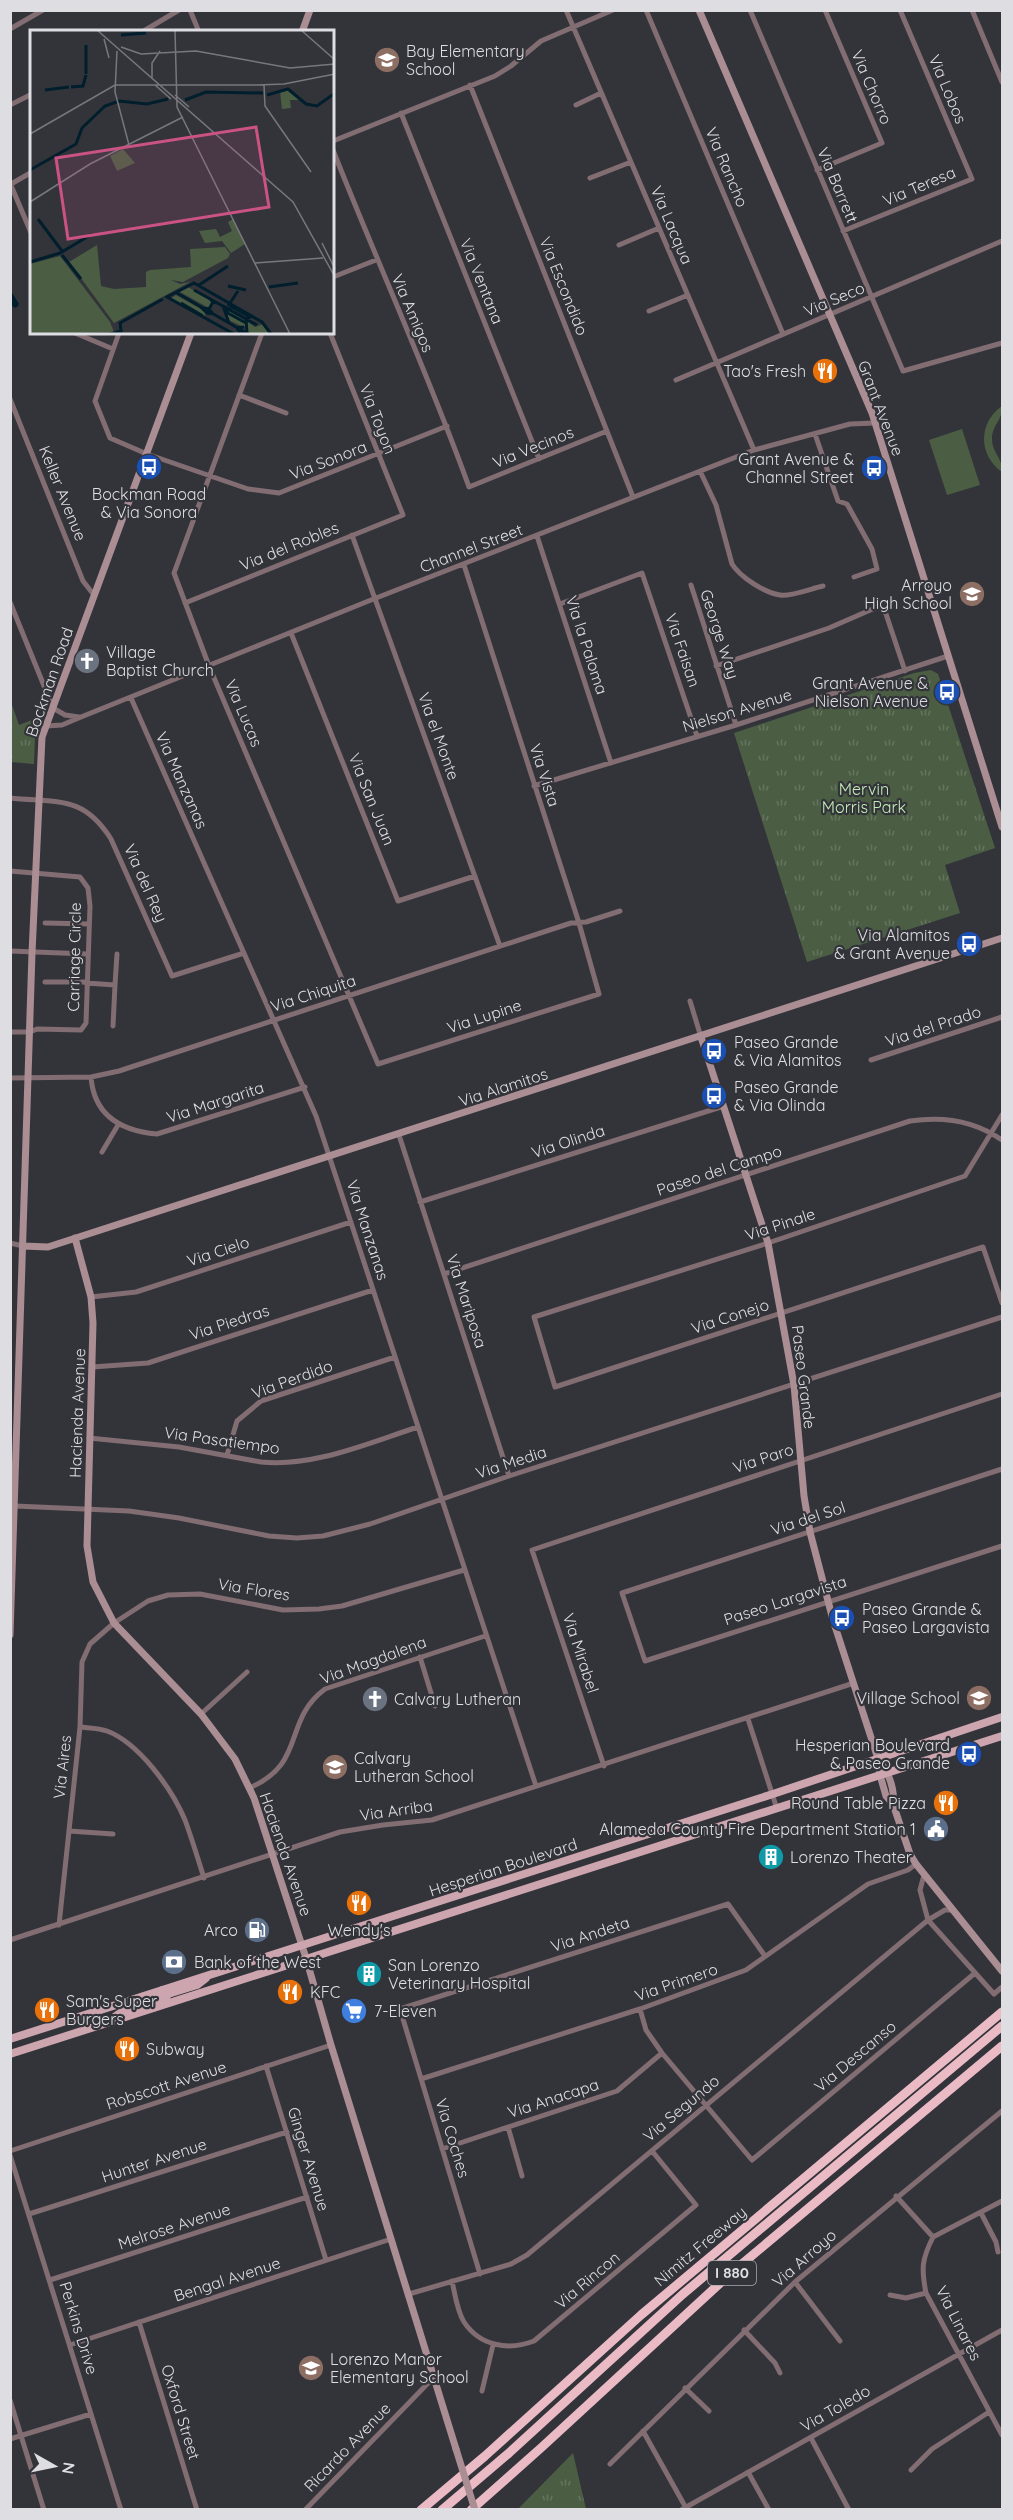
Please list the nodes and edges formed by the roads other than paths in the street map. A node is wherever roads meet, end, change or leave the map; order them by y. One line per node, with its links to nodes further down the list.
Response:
1 (43, 10): 14 (street)
2 (179, 10): 15 (street)
3 (190, 10): 16 (street)
4 (310, 10): 17 (street)
5 (566, 10): 13 (street, Via Lacqua)
6 (613, 10): 13 (street)
7 (646, 10): 49 (street, Via Rancho)
8 (699, 10): 43 (street, Grant Avenue)
9 (750, 10): 28 (street, Via Barrett)
10 (825, 10): 28 (street, Via Chorro)
11 (900, 10): 31 (street, Via Lobos)
12 (972, 10): 18 (street)
13 (573, 27): 19 (street); 20 (street, Via Lacqua)
14 (10, 29)
15 (145, 30)
16 (198, 30)
17 (303, 30)
18 (1002, 82)
19 (470, 85): 24 (street); 59 (street, Via Escondido)
20 (601, 93): 23 (street); 27 (street, Via Lacqua)
21 (30, 95): 22 (street)
22 (10, 105)
23 (576, 105)
24 (401, 113): 25 (street); 64 (street, Via Ventana)
25 (334, 141)
26 (334, 153): 38 (street, Via Amigos)
27 (631, 162): 30 (street); 33 (street, Via Lacqua)
28 (817, 170): 35 (street, Via Barrett)
29 (30, 173): 32 (street)
30 (590, 178)
31 (972, 178): 35 (street, Via Teresa)
32 (11, 183): 34 (street)
33 (659, 228): 37 (street); 40 (street, Via Lacqua)
34 (30, 230)
35 (843, 231): 41 (street, Via Barrett)
36 (1002, 241): 41 (street, Via Seco)
37 (619, 245)
38 (376, 260): 39 (street); 58 (street, Via Amigos)
39 (334, 277)
40 (688, 295): 42 (street); 52 (street, Via Lacqua)
41 (871, 297): 43 (street, Via Seco); 50 (street, Via Barrett)
42 (649, 311)
43 (830, 316): 49 (street, Via Seco); 57 (street, Grant Avenue)
44 (77, 334): 51 (street)
45 (119, 334): 51 (street, Via Sonora)
46 (191, 334): 62 (street, Bockman Road)
47 (262, 334): 54 (street, Via Lucas)
48 (330, 334): 63 (street, Via Toyon)
49 (783, 334): 52 (street, Via Seco)
50 (1002, 343)
51 (113, 349): 62 (street, Via Sonora)
52 (716, 363): 53 (street, Via Seco); 61 (street, Via Lacqua)
53 (676, 380)
54 (239, 395): 56 (street); 66 (street, Via Lucas)
55 (10, 399): 76 (street, Keller Avenue)
56 (286, 413)
57 (875, 423): 60 (street, Channel Street); 82 (street, Grant Avenue)
58 (447, 426): 63 (street, Via Sonora); 67 (street, Via Amigos)
59 (607, 431): 64 (street, Via Vecinos); 68 (street, Via Escondido)
60 (815, 434): 61 (street, Channel Street); 73 (street)
61 (754, 450): 65 (street, Channel Street)
62 (147, 454): 66 (street, Via Sonora); 76 (street, Bockman Road)
63 (378, 455): 66 (street, Via Sonora); 69 (street, Via Toyon)
64 (539, 459): 67 (street, Via Vecinos)
65 (700, 471): 68 (street, Channel Street); 75 (street)
66 (208, 475): 79 (street, Via Lucas)
67 (469, 487)
68 (633, 497): 71 (street, Channel Street)
69 (403, 515): 70 (street, Via del Robles)
70 (352, 535): 77 (street, Via el Monte); 79 (street, Via del Robles)
71 (537, 536): 72 (street, Channel Street); 80 (street, Via la Paloma)
72 (464, 565): 77 (street, Channel Street); 93 (street, Via Vista)
73 (854, 577)
74 (691, 585): 84 (street, George Way)
75 (823, 586)
76 (94, 595): 87 (street, Bockman Road)
77 (376, 598): 81 (street, Channel Street); 99 (street, Via el Monte)
78 (10, 602): 87 (street)
79 (185, 603): 83 (street, Via Lucas)
80 (560, 604): 91 (street, Via Faisan); 92 (street, Via la Paloma)
81 (291, 633): 83 (street, Channel Street); 99 (street, Via San Juan)
82 (948, 656): 85 (street, Nielson Avenue); 96 (street, Grant Avenue)
83 (209, 666): 86 (street, Channel Street); 115 (street, Via Lucas)
84 (716, 666): 85 (street); 89 (street, George Way)
85 (905, 670): 89 (street, Nielson Avenue)
86 (131, 698): 88 (street, Channel Street); 108 (street, Via Manzanas)
87 (53, 708): 88 (street); 90 (street, Bockman Road)
88 (81, 717): 90 (street, Channel Street)
89 (736, 725): 91 (street, Nielson Avenue)
90 (46, 726): 95 (street, Bockman Road)
91 (697, 736): 92 (street, Nielson Avenue)
92 (611, 763): 93 (street, Nielson Avenue)
93 (534, 786): 102 (street, Via Vista)
94 (10, 798): 95 (street, Via del Rey)
95 (38, 801): 98 (street, Bockman Road); 108 (street, Via del Rey)
96 (1002, 827)
97 (10, 871): 98 (street, Carriage Circle)
98 (35, 873): 103 (street, Carriage Circle); 107 (street, Bockman Road)
99 (475, 876): 105 (street, Via el Monte)
100 (620, 911): 102 (street, Via Chiquita)
101 (45, 923): 103 (street)
102 (579, 923): 105 (street, Via Chiquita); 114 (street, Via Vista)
103 (89, 924): 109 (street, Carriage Circle)
104 (1002, 938): 122 (street, Via Alamitos)
105 (500, 946): 115 (street, Via Chiquita)
106 (10, 951): 107 (street)
107 (32, 953): 109 (street); 121 (street, Bockman Road)
108 (244, 953): 118 (street, Via Manzanas)
109 (87, 954): 112 (street, Carriage Circle)
110 (117, 954): 113 (street)
111 (45, 982): 112 (street)
112 (86, 983): 113 (street); 121 (street, Carriage Circle)
113 (115, 985): 119 (street)
114 (599, 994): 124 (street, Via Lupine)
115 (350, 996): 118 (street, Via Chiquita); 124 (street, Via Lucas)
116 (690, 1001): 122 (street, Paseo Grande)
117 (1002, 1017): 123 (street, Via del Prado)
118 (274, 1020): 125 (street, Via Chiquita); 128 (street, Via Manzanas)
119 (113, 1026)
120 (10, 1032): 121 (street)
121 (30, 1032): 127 (street, Bockman Road)
122 (701, 1037): 129 (street, Paseo Grande); 133 (street, Via Alamitos)
123 (871, 1060)
124 (378, 1064)
125 (91, 1077): 127 (street, Via Chiquita); 131 (street)
126 (10, 1078): 127 (street, Via Chiquita)
127 (28, 1078): 143 (street, Bockman Road)
128 (305, 1088): 131 (street, Via Margarita); 136 (street, Via Manzanas)
129 (724, 1106): 137 (street, Paseo Grande); 138 (street, Via Olinda)
130 (1002, 1115): 132 (street, Via Pinale)
131 (118, 1125): 135 (street)
132 (993, 1133): 134 (street, Paseo del Campo); 137 (street, Paseo del Campo); 142 (street, Via Pinale)
133 (399, 1135): 136 (street, Via Alamitos); 138 (street, Via Mariposa)
134 (1002, 1140)
135 (102, 1152)
136 (330, 1155): 139 (street, Via Manzanas); 140 (street, Via Alamitos)
137 (746, 1176): 142 (street, Paseo Grande); 144 (street, Paseo del Campo)
138 (420, 1202): 144 (street, Via Mariposa)
139 (351, 1222): 145 (street, Via Manzanas); 146 (street, Via Cielo)
140 (75, 1238): 143 (street, Via Alamitos); 146 (street, Hacienda Avenue)
141 (10, 1243): 143 (street, Via Alamitos)
142 (768, 1243): 148 (street, Paseo Grande); 149 (street, Via Pinale)
143 (23, 1246): 159 (street, Bockman Road)
144 (444, 1274): 161 (street, Via Mariposa)
145 (373, 1290): 151 (street, Via Manzanas); 152 (street, Via Piedras)
146 (91, 1297): 152 (street, Hacienda Avenue)
147 (1002, 1303): 148 (street, Via Conejo)
148 (783, 1313): 149 (street, Via Conejo); 153 (street, Paseo Grande)
149 (534, 1317)
150 (1002, 1317): 153 (street, Via Media)
151 (395, 1357): 155 (street, Via Manzanas); 157 (street, Via Perdido)
152 (92, 1367): 156 (street, Hacienda Avenue)
153 (794, 1385): 158 (street, Paseo Grande); 161 (street, Via Media)
154 (1002, 1394): 158 (street, Via Paro)
155 (418, 1427): 157 (street, Via Pasatiempo); 162 (street, Via Manzanas)
156 (90, 1438): 157 (street, Via Pasatiempo); 164 (street, Hacienda Avenue)
157 (227, 1455)
158 (801, 1460): 165 (street, Paseo Grande); 167 (street, Via Paro)
159 (13, 1464): 163 (street, Bockman Road)
160 (1002, 1469): 165 (street, Via del Sol)
161 (509, 1476): 162 (street, Via Media)
162 (441, 1500): 164 (street, Via Media); 168 (street, Via Manzanas)
163 (15, 1506): 164 (street, Via Media); 172 (street, Bockman Road)
164 (87, 1509): 171 (street, Hacienda Avenue)
165 (810, 1532): 169 (street, Via del Sol); 170 (street, Paseo Grande)
166 (1002, 1546): 170 (street, Paseo Largavista)
167 (532, 1550): 184 (street, Via Mirabel)
168 (464, 1570): 171 (street, Via Flores); 173 (street, Via Manzanas)
169 (622, 1593): 170 (street, Paseo Largavista)
170 (828, 1601): 176 (street, Paseo Grande)
171 (114, 1623): 178 (street, Hacienda Avenue); 181 (street, Via Aires)
172 (10, 1635)
173 (485, 1636): 174 (street, Via Magdalena); 186 (street, Via Manzanas)
174 (420, 1657): 177 (street); 187 (street, Via Magdalena)
175 (248, 1672): 178 (street)
176 (854, 1683): 180 (street, Via Arriba); 183 (street, Paseo Grande)
177 (435, 1706)
178 (201, 1714): 187 (street, Hacienda Avenue)
179 (1002, 1717): 183 (main road, Hesperian Boulevard)
180 (748, 1719): 184 (street, Via Arriba); 188 (street)
181 (80, 1727): 190 (street, Via Aires); 195 (street)
182 (1002, 1736): 185 (main road, Hesperian Boulevard)
183 (878, 1759): 185 (street, Paseo Grande); 188 (main road, Hesperian Boulevard)
184 (604, 1766): 186 (street, Via Arriba)
185 (884, 1774): 189 (main road, Hesperian Boulevard); 193 (street, Paseo Grande)
186 (536, 1786): 192 (street, Via Arriba)
187 (249, 1788): 192 (street, Hacienda Avenue)
188 (773, 1794): 189 (street); 196 (main road, Hesperian Boulevard)
189 (777, 1809): 200 (main road, Hesperian Boulevard)
190 (69, 1831): 191 (street); 199 (street, Via Aires)
191 (113, 1834)
192 (274, 1855): 195 (street, Via Arriba); 202 (street, Hacienda Avenue)
193 (916, 1864): 194 (street, Paseo Grande); 203 (street, Via Primero)
194 (924, 1875): 197 (street, Paseo Grande); 198 (street)
195 (204, 1878): 199 (street, Via Arriba)
196 (429, 1905): 200 (main road); 202 (main road, Hesperian Boulevard)
197 (952, 1910): 198 (street, Via Segundo); 205 (street, Paseo Grande)
198 (928, 1920): 206 (street); 223 (street, Via Segundo)
199 (59, 1925): 201 (street, Via Arriba)
200 (408, 1926): 204 (main road, Hesperian Boulevard)
201 (10, 1940)
202 (302, 1945): 204 (street, Hacienda Avenue); 207 (main road, Hesperian Boulevard)
203 (765, 1956): 211 (street, Via Primero); 212 (street, Via Andeta)
204 (306, 1958): 210 (main road, Hesperian Boulevard); 217 (street, Hacienda Avenue)
205 (1001, 1969)
206 (975, 1973): 208 (street); 223 (street, Via Descanso)
207 (209, 1975): 209 (main road, Hesperian Boulevard); 210 (main road)
208 (1002, 1987)
209 (162, 1990): 214 (main road); 216 (main road, Hesperian Boulevard)
210 (163, 2004): 214 (main road, Hesperian Boulevard)
211 (640, 2009): 220 (street); 222 (street, Via Primero)
212 (400, 2010): 222 (street, Via Coches)
213 (1002, 2012): 263 (highway, Nimitz Freeway / I 880)
214 (110, 2021): 219 (main road, Hesperian Boulevard)
215 (1002, 2026): 261 (highway, I 880)
216 (10, 2039)
217 (331, 2045): 221 (street, Robscott Avenue); 237 (street, Hacienda Avenue)
218 (1002, 2046): 279 (highway, I 880)
219 (10, 2054)
220 (662, 2054): 223 (street); 225 (street, Via Anacapa)
221 (266, 2066): 226 (street, Ginger Avenue); 229 (street, Robscott Avenue)
222 (421, 2079): 227 (street, Via Coches)
223 (706, 2104): 228 (street, Via Segundo)
224 (1002, 2111): 231 (street, Via Arroyo)
225 (508, 2127): 227 (street, Via Anacapa); 230 (street)
226 (287, 2132): 232 (street, Ginger Avenue); 235 (street, Hunter Avenue)
227 (442, 2149): 240 (street, Via Coches)
228 (652, 2151): 240 (street, Via Segundo); 252 (street, Via Rincon)
229 (10, 2153): 235 (street, Perkins Drive)
230 (522, 2176)
231 (896, 2196): 236 (street); 243 (street, Via Arroyo)
232 (307, 2198): 239 (street, Ginger Avenue); 241 (street, Melrose Avenue)
233 (1002, 2201): 234 (street)
234 (981, 2213): 236 (street); 238 (street)
235 (29, 2214): 241 (street, Perkins Drive)
236 (933, 2236): 244 (street, Via Linares)
237 (391, 2239): 239 (street, Bengal Avenue); 245 (street, Hacienda Avenue)
238 (998, 2252)
239 (326, 2260): 247 (street, Bengal Avenue)
240 (480, 2274): 242 (street, Via Segundo)
241 (50, 2280): 251 (street, Perkins Drive)
242 (452, 2281): 245 (street, Via Segundo); 252 (street)
243 (795, 2282): 249 (street, Via Arroyo); 250 (street)
244 (926, 2293): 246 (street); 253 (street, Via Linares)
245 (409, 2294): 255 (street, Hacienda Avenue)
246 (890, 2295)
247 (139, 2322): 251 (street, Bengal Avenue); 275 (street, Oxford Street)
248 (1002, 2330): 253 (street, Via Toledo)
249 (744, 2331): 254 (street); 256 (street, Via Arroyo)
250 (840, 2341)
251 (70, 2345): 262 (street, Perkins Drive)
252 (493, 2345): 257 (street)
253 (959, 2353): 260 (street, Via Linares); 267 (street, Via Toledo)
254 (780, 2373)
255 (434, 2377): 276 (street, Ricardo Avenue); 279 (street, Hacienda Avenue, bridge)
256 (685, 2388): 259 (street); 264 (street, Via Arroyo)
257 (482, 2391)
258 (10, 2400): 266 (street)
259 (709, 2411)
260 (989, 2412): 265 (street, Via Linares); 270 (street)
261 (551, 2414): 263 (highway); 278 (highway, I 880)
262 (91, 2415): 266 (street); 274 (street, Perkins Drive)
263 (523, 2422): 277 (highway, Nimitz Freeway / I 880)
264 (643, 2431): 269 (street, Via Arroyo); 272 (street)
265 (1002, 2435)
266 (21, 2436): 268 (street); 273 (street)
267 (811, 2438): 271 (street, Via Toledo); 281 (street)
268 (10, 2439)
269 (610, 2464)
270 (911, 2470)
271 (748, 2472): 272 (street, Via Toledo); 280 (street)
272 (684, 2509)
273 (44, 2510)
274 (121, 2510)
275 (197, 2510)
276 (305, 2510)
277 (421, 2510)
278 (442, 2510)
279 (473, 2510)
280 (769, 2510)
281 (849, 2510)

